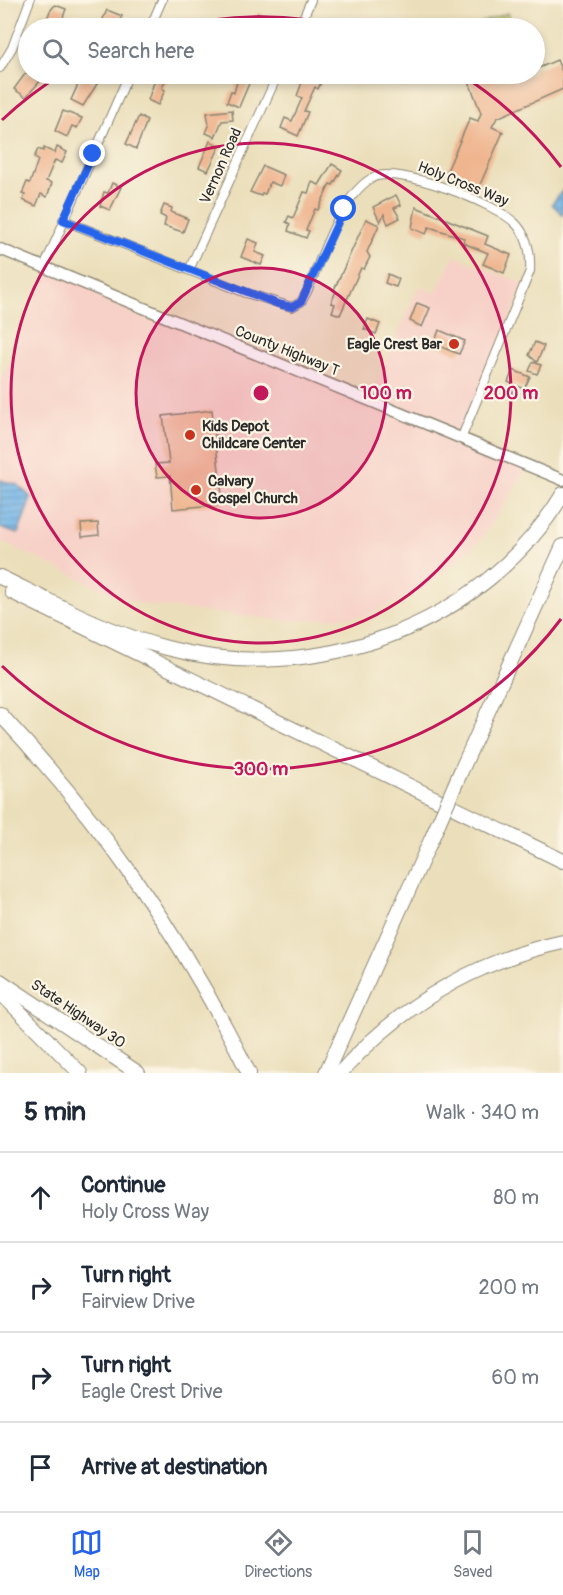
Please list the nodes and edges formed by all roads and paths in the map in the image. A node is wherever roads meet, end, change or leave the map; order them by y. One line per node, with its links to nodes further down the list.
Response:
1 (30, 0): 4 (street)
2 (162, 0): 5 (street)
3 (311, 0): 6 (street)
4 (23, 18)
5 (154, 18)
6 (303, 18)
7 (18, 32): 8 (street)
8 (0, 68)
9 (124, 84): 11 (street)
10 (273, 84): 14 (street, Vernon Road)
11 (63, 220): 13 (street); 14 (street)
12 (0, 249): 13 (main road, County Highway T)
13 (44, 267): 15 (main road, County Highway T)
14 (189, 270): 15 (street, Holy Cross Way)
15 (461, 439): 16 (main road, County Highway T)
16 (563, 480)
17 (563, 495): 19 (highway)
18 (563, 546): 29 (highway, bridge)
19 (0, 577)
20 (0, 586): 22 (highway)
21 (0, 714): 28 (highway)
22 (563, 861)
23 (563, 942): 30 (highway)
24 (0, 981): 27 (highway, State Highway 30)
25 (0, 992): 26 (highway)
26 (80, 1073)
27 (138, 1073)
28 (249, 1073)
29 (326, 1073)
30 (340, 1073)

